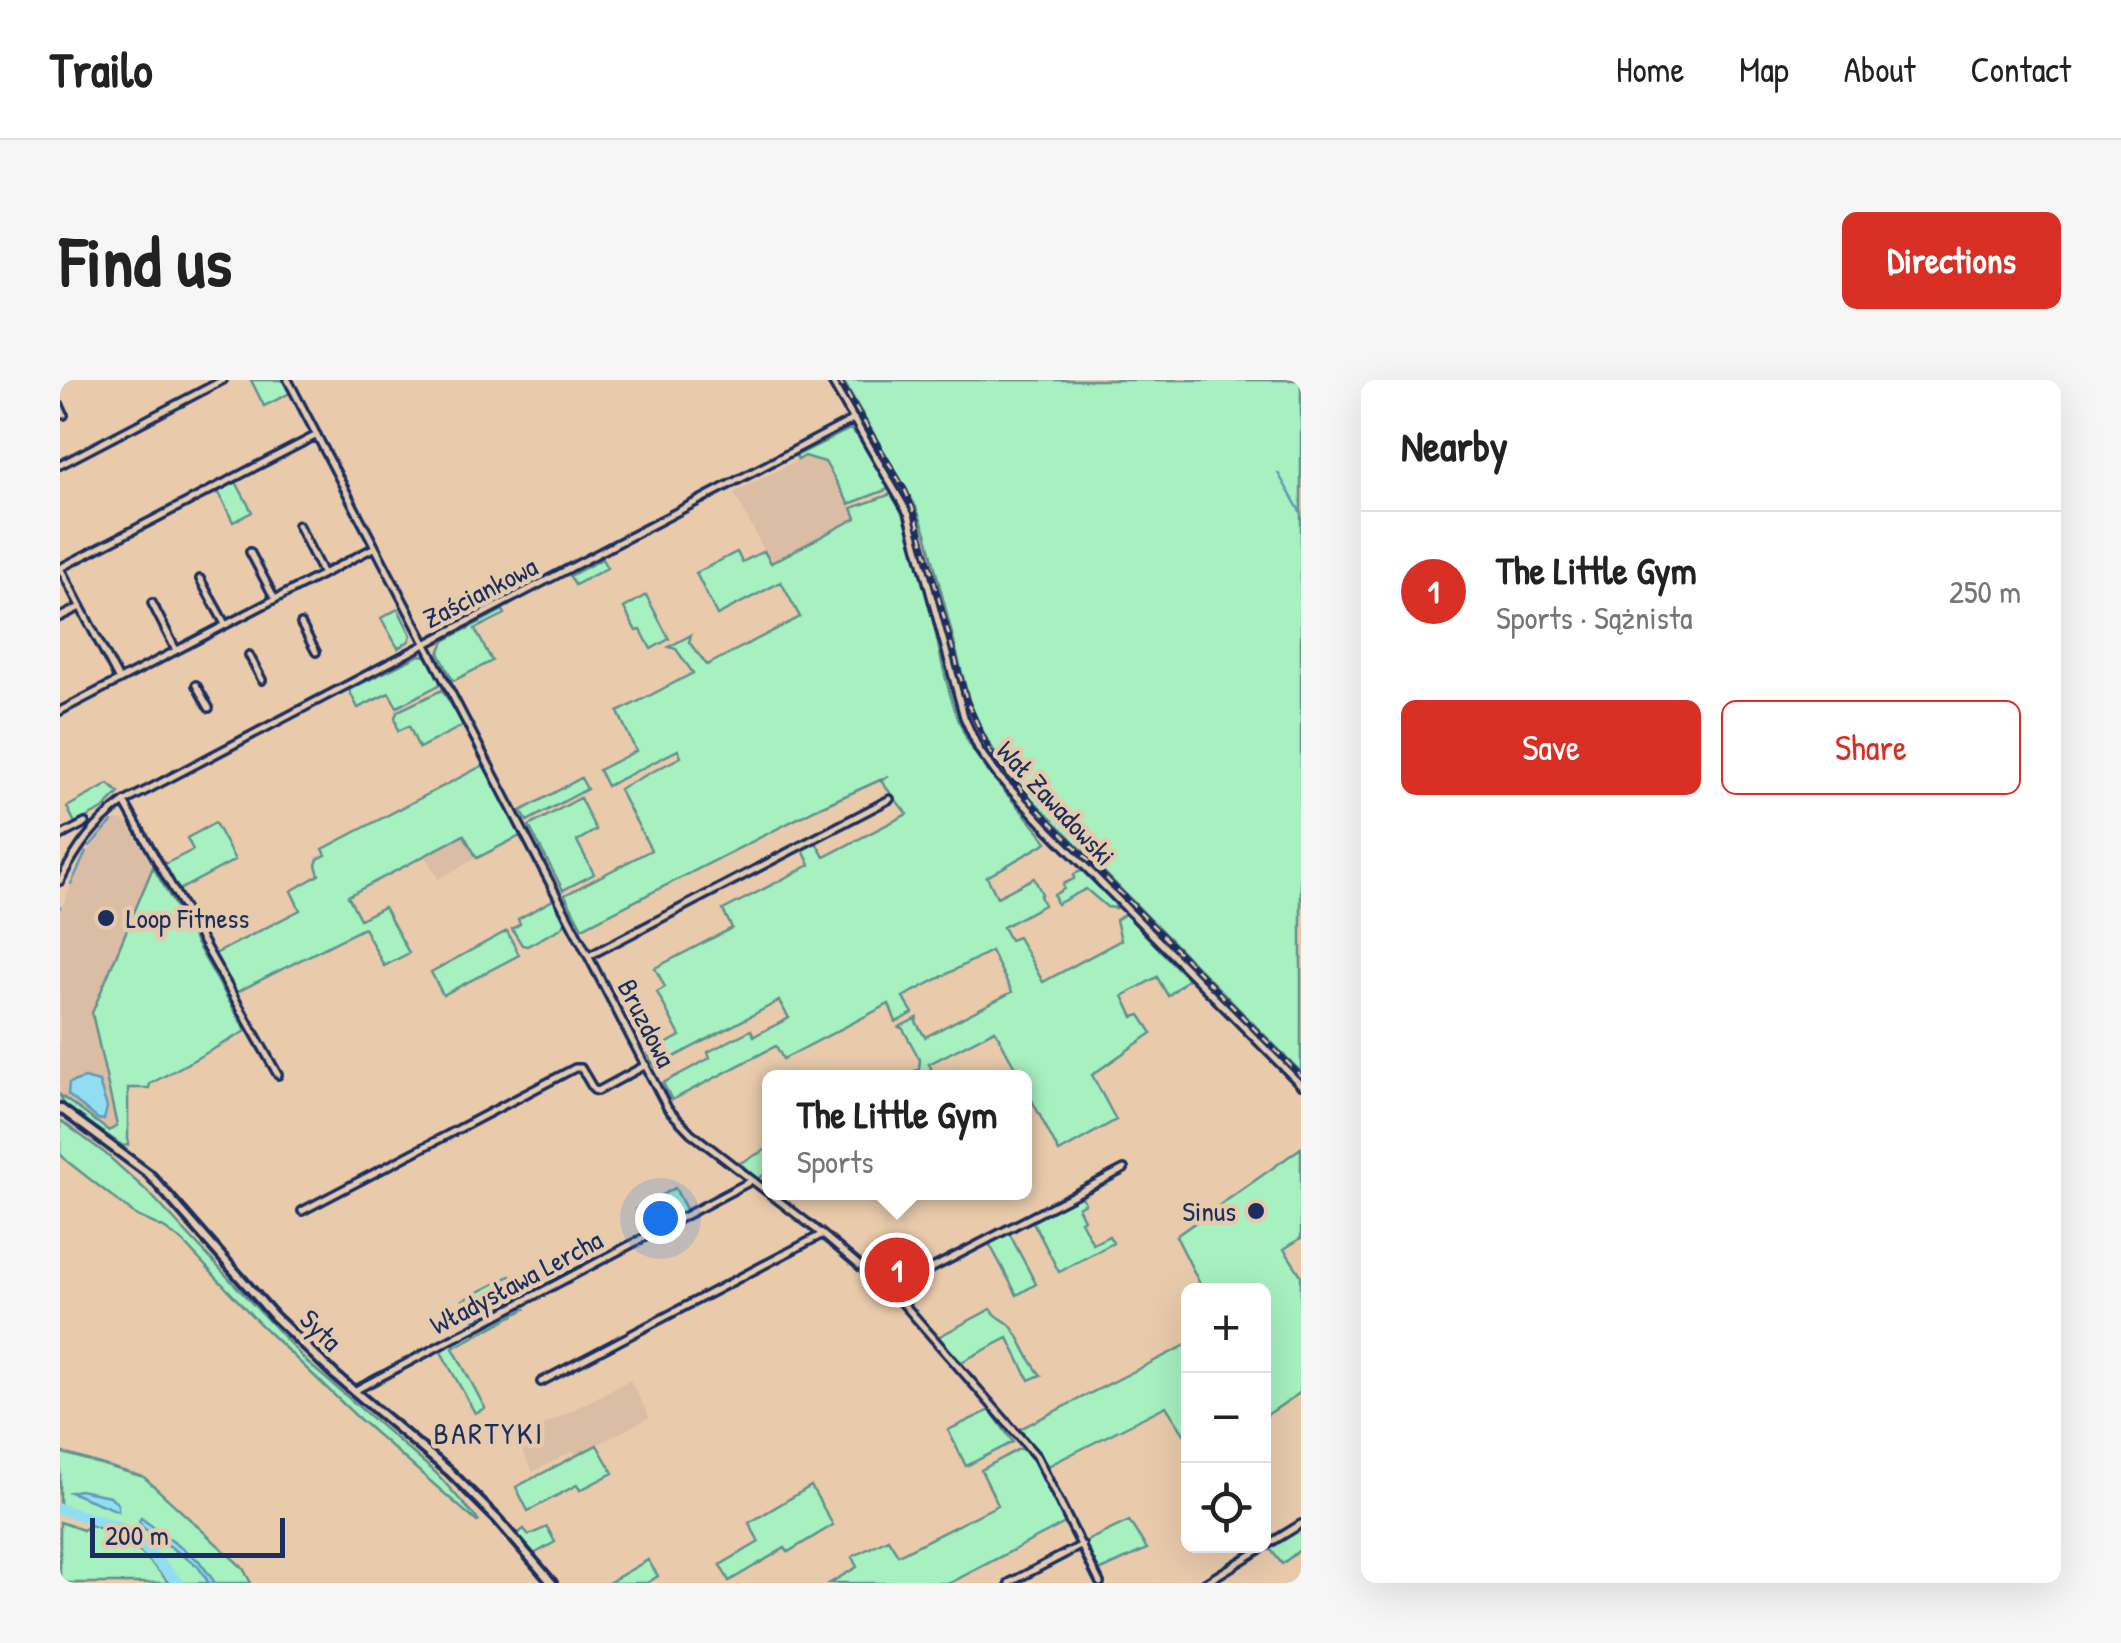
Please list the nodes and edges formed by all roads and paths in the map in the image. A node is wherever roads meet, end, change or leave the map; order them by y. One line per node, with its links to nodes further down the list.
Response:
1 (224, 380): 8 (street)
2 (288, 380): 7 (street, Bruzdowa)
3 (831, 380): 6 (street, Wał Zawadowski)
4 (60, 406): 5 (street)
5 (64, 415)
6 (854, 419): 21 (street, Zaściankowa); 38 (street, Wał Zawadowski)
7 (316, 434): 10 (street, Bruzdowa); 12 (street)
8 (60, 465)
9 (298, 525): 13 (street)
10 (375, 547): 13 (street); 21 (street, Bruzdowa)
11 (250, 552): 15 (street)
12 (60, 568): 17 (street)
13 (323, 574): 15 (street)
14 (200, 579): 19 (street)
15 (275, 598): 19 (street)
16 (152, 603): 22 (street)
17 (80, 607): 18 (street); 25 (street)
18 (60, 616)
19 (225, 624): 22 (street)
20 (301, 624): 23 (street)
21 (425, 643): 31 (street, Zaściankowa); 35 (street, Bruzdowa)
22 (176, 650): 25 (street)
23 (316, 652)
24 (249, 655): 26 (street)
25 (119, 680): 29 (street)
26 (262, 680)
27 (196, 685): 28 (street)
28 (208, 708)
29 (60, 711)
30 (890, 800): 35 (street)
31 (124, 802): 34 (street, Zaściankowa); 37 (street)
32 (85, 822): 33 (street)
33 (60, 836)
34 (60, 881)
35 (590, 956): 36 (street, Bruzdowa)
36 (646, 1065): 41 (street, Bruzdowa); 44 (street)
37 (278, 1075)
38 (1301, 1085)
39 (60, 1108): 48 (street, Syta)
40 (1124, 1168): 46 (street)
41 (750, 1181): 42 (street, Bruzdowa); 48 (street, Władysława Lercha)
42 (762, 1190)
43 (776, 1200): 45 (street, Bruzdowa)
44 (302, 1212)
45 (822, 1234): 46 (street, Bruzdowa); 47 (street)
46 (890, 1290): 50 (street, Bruzdowa)
47 (540, 1382)
48 (354, 1391): 51 (street, Syta)
49 (1301, 1524): 54 (street)
50 (1082, 1545): 52 (street); 53 (street, Bruzdowa)
51 (552, 1583)
52 (1009, 1583)
53 (1100, 1583)
54 (1205, 1583)

